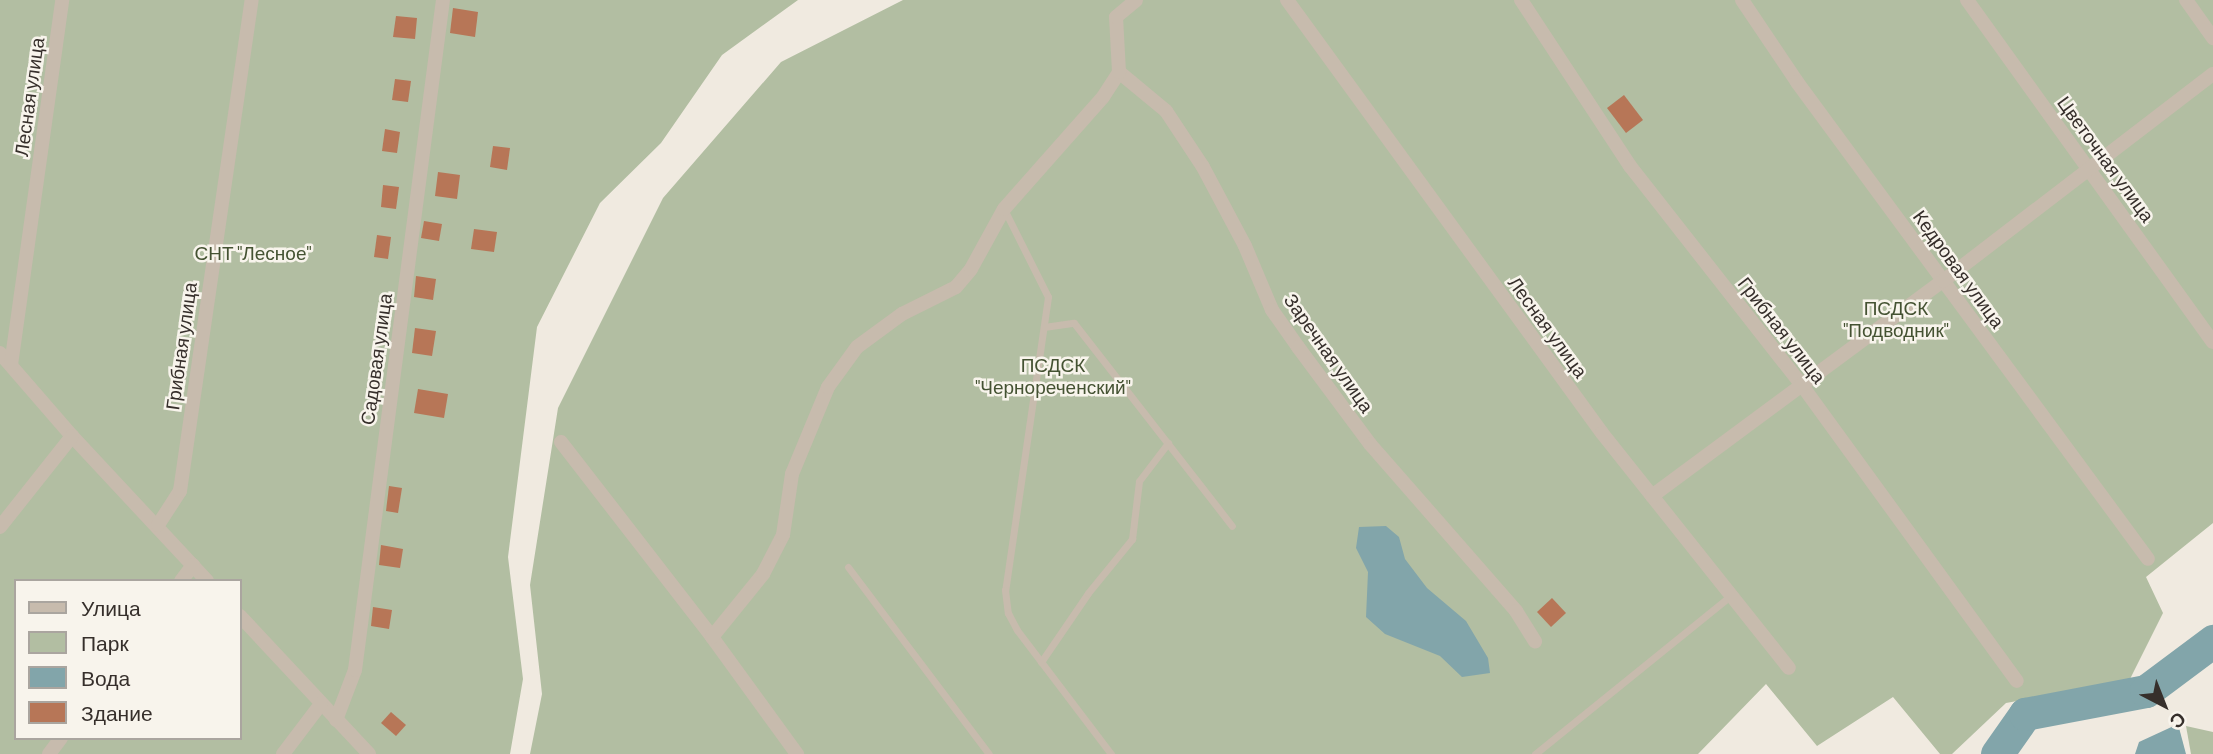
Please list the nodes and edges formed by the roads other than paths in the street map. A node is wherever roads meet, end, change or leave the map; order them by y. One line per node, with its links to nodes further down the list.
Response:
1 (62, 0): 19 (street, Лесная улица)
2 (251, 0): 25 (street, Грибная улица)
3 (443, 0): 41 (street, Садовая улица)
4 (1136, 0): 11 (street)
5 (1287, 0): 24 (street, Лесная улица)
6 (1521, 0): 20 (street, Грибная улица)
7 (1742, 0): 15 (street, Кедровая улица)
8 (1967, 0): 13 (street, Цветочная улица)
9 (2186, 0): 10 (street)
10 (2213, 38)
11 (1119, 72): 14 (street); 36 (street, Заречная улица)
12 (2213, 74): 13 (street)
13 (2090, 168): 15 (street); 17 (street, Цветочная улица)
14 (1004, 209): 16 (lane); 35 (street)
15 (1943, 281): 20 (street); 28 (street, Кедровая улица)
16 (1044, 327): 23 (lane); 37 (lane)
17 (2213, 342)
18 (0, 353): 19 (street)
19 (11, 365): 21 (street)
20 (1801, 384): 24 (street); 39 (street, Грибная улица)
21 (72, 436): 25 (street); 27 (street)
22 (561, 442): 35 (street)
23 (1168, 443): 26 (lane); 37 (lane)
24 (1652, 496): 33 (street, Лесная улица)
25 (158, 525): 29 (street)
26 (1232, 526)
27 (0, 527)
28 (2148, 559)
29 (193, 565): 31 (street); 32 (street)
30 (848, 567): 45 (lane)
31 (182, 579)
32 (205, 579)
33 (1731, 595): 38 (street, Лесная улица); 47 (lane)
34 (242, 618): 40 (street)
35 (712, 637): 44 (street)
36 (1535, 642)
37 (1041, 662): 46 (lane)
38 (1788, 668)
39 (2017, 681)
40 (321, 705): 41 (street); 42 (street)
41 (337, 720): 43 (street)
42 (283, 754)
43 (369, 754)
44 (797, 754)
45 (989, 754)
46 (1111, 754)
47 (1535, 754)

